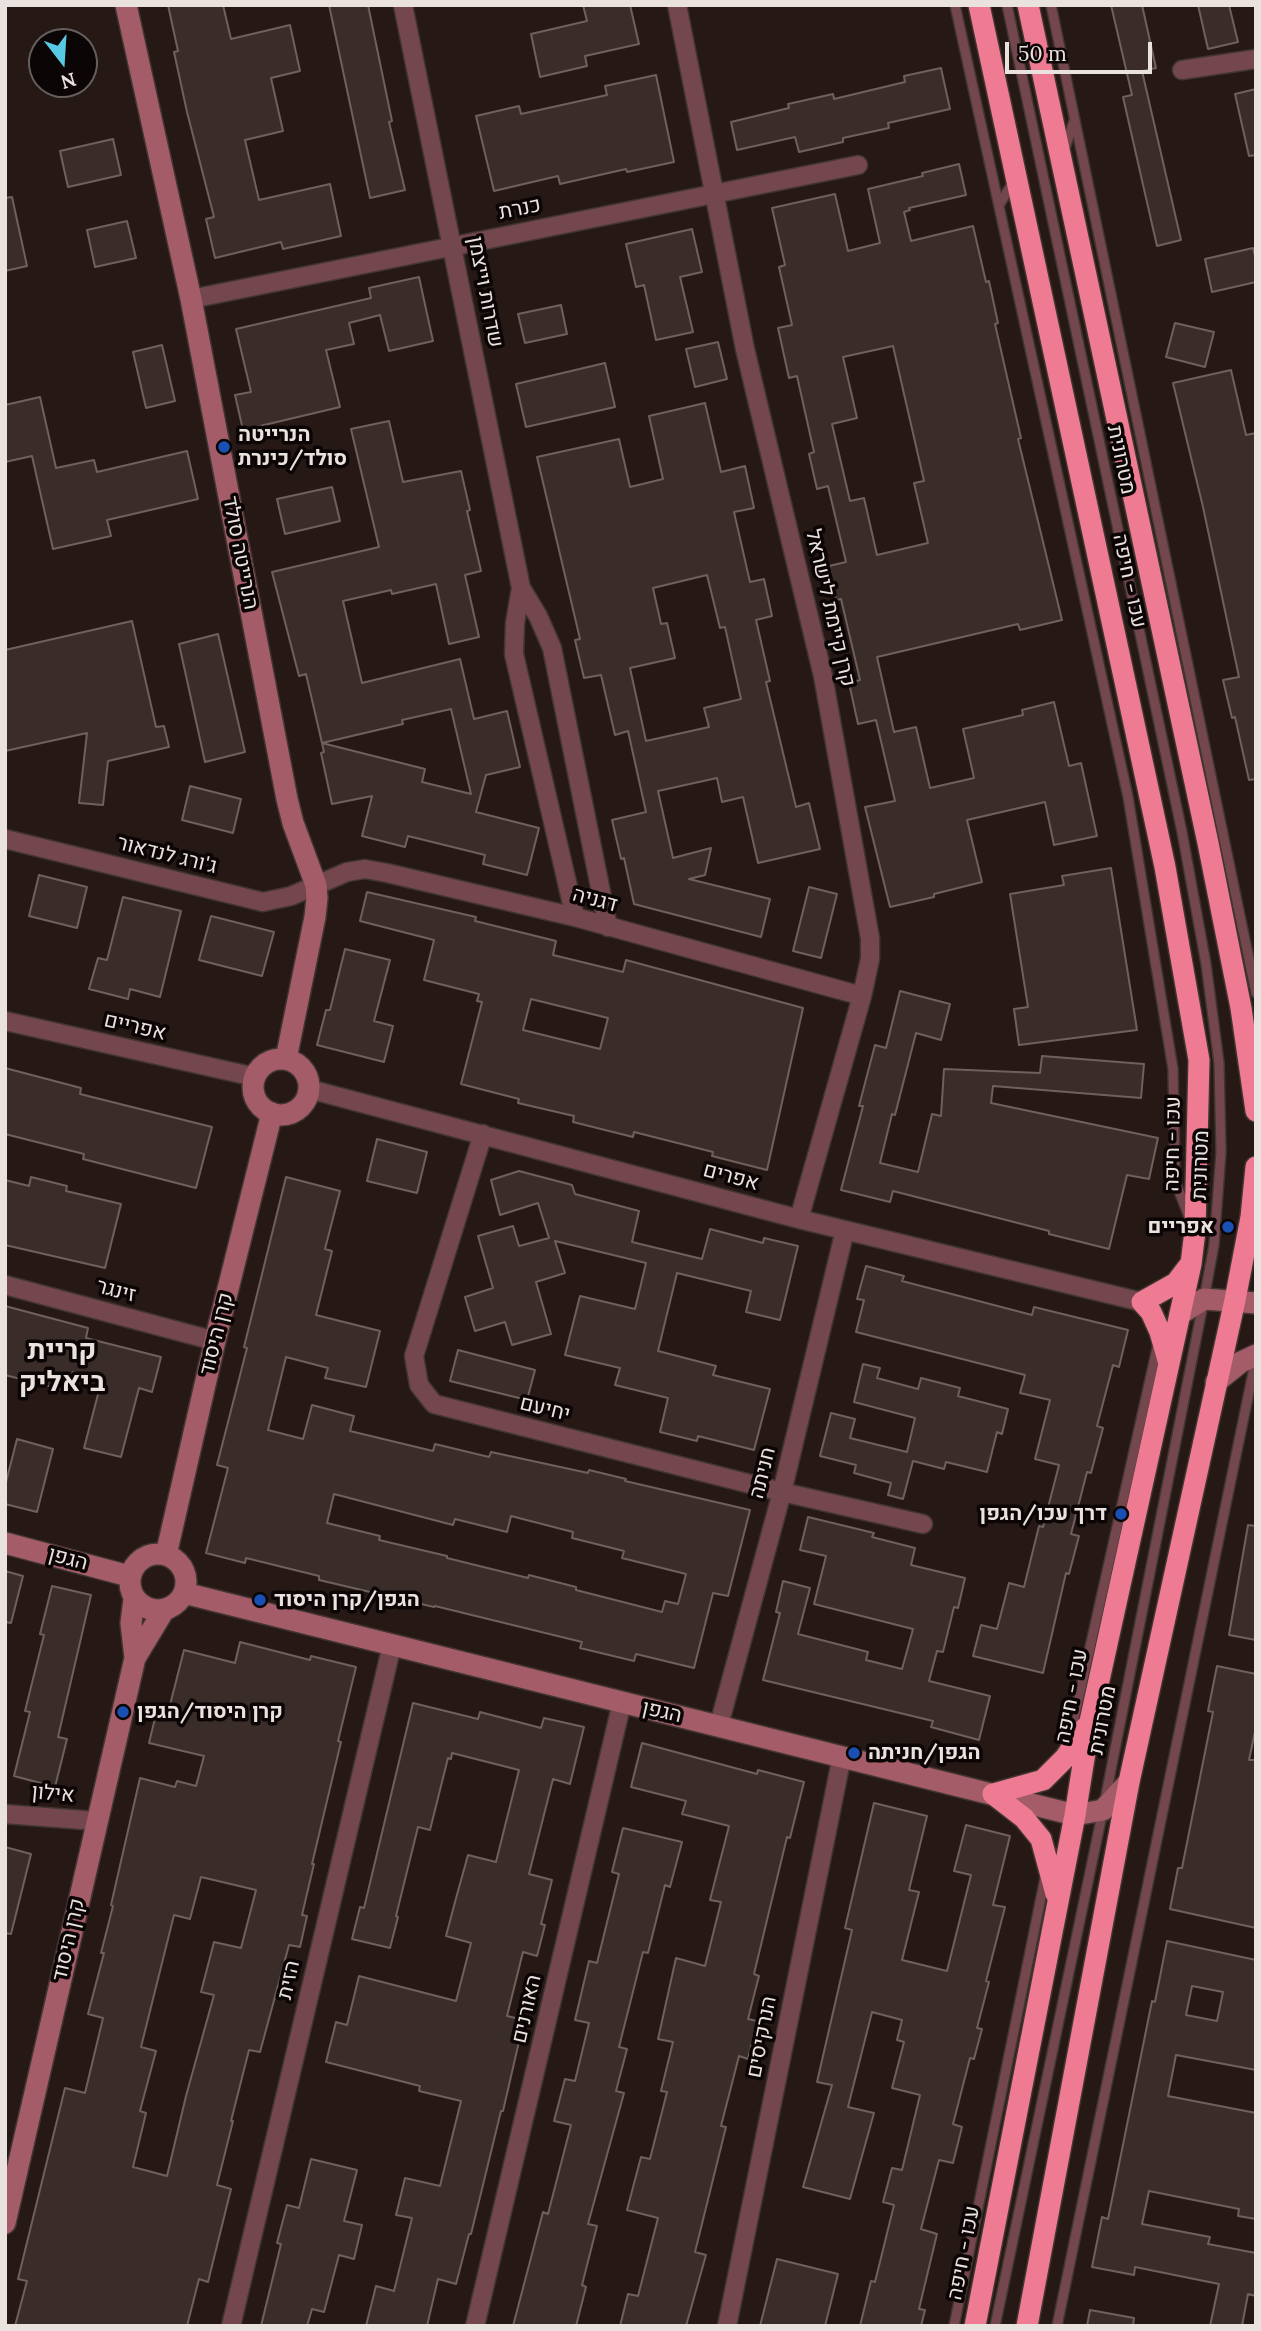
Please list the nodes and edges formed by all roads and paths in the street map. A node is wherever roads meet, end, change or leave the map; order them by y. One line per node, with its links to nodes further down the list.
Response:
1 (126, 5): 18 (street, הנרייטה סולד)
2 (403, 5): 17 (street, שדרות וייצמן)
3 (677, 5): 15 (street, קרן קיימת לישראל)
4 (955, 5): 16 (lane)
5 (979, 5): 14 (highway, עכו - חיפה)
6 (1007, 5): 41 (lane, מטרונית)
7 (1028, 5): 12 (highway, עכו - חיפה)
8 (1051, 5): 11 (lane)
9 (1256, 59): 10 (street)
10 (1182, 71)
11 (1075, 119): 12 (lane); 24 (lane)
12 (1060, 162): 30 (highway, עכו - חיפה)
13 (858, 165): 15 (street, כנרת)
14 (1017, 177): 16 (lane); 38 (highway, עכו - חיפה)
15 (714, 193): 17 (street, כנרת); 25 (street, קרן קיימת לישראל)
16 (999, 205): 38 (lane)
17 (452, 246): 18 (street, כנרת); 19 (street, שדרות וייצמן)
18 (191, 299): 21 (street, הנרייטה סולד)
19 (521, 588): 22 (street, שדרות וייצמן); 23 (street, שדרות וייצמן)
20 (5, 839): 21 (street, ג'ורג לנדאור)
21 (316, 885): 22 (street, דגניה); 27 (street, הנרייטה סולד)
22 (575, 917): 23 (street, דגניה)
23 (608, 927): 25 (street, דגניה)
24 (1256, 993)
25 (862, 996): 35 (street, קרן קיימת לישראל)
26 (5, 1021): 28 (street, אפריים)
27 (286, 1059): 28 (street); 29 (street)
28 (255, 1077): 32 (street)
29 (309, 1090): 32 (street); 33 (street, אפרים)
30 (1256, 1093): 31 (highway, עכו - חיפה)
31 (1256, 1111)
32 (272, 1113): 46 (street, קרן היסוד)
33 (483, 1134): 35 (street, אפרים); 50 (street, יחיעם)
34 (1256, 1167): 36 (highway)
35 (799, 1219): 37 (street, אפרים)
36 (1253, 1226): 42 (highway)
37 (845, 1230): 43 (street, אפרים); 50 (street, חניתה)
38 (1195, 1231): 39 (highway, עכו - חיפה)
39 (1191, 1264): 43 (highway); 44 (highway, עכו - חיפה)
40 (5, 1285): 46 (street, זינגר)
41 (1204, 1299): 42 (street); 44 (street); 67 (lane, מטרונית)
42 (1245, 1301): 49 (highway)
43 (1142, 1302): 45 (highway)
44 (1180, 1314): 48 (highway, עכו - חיפה)
45 (1160, 1332): 48 (highway); 64 (lane)
46 (215, 1341): 53 (street, קרן היסוד)
47 (1256, 1357): 49 (street); 83 (lane)
48 (1169, 1366): 61 (highway, עכו - חיפה)
49 (1216, 1382): 65 (highway)
50 (782, 1492): 51 (street, יחיעם); 62 (street, חניתה)
51 (923, 1524)
52 (5, 1544): 54 (street, הגפן)
53 (166, 1555): 54 (street); 55 (street)
54 (130, 1576): 56 (street)
55 (184, 1593): 57 (street); 58 (street, הגפן)
56 (134, 1599): 57 (street); 59 (street, קרן היסוד)
57 (164, 1610): 59 (street, קרן היסוד)
58 (392, 1645): 60 (street, הגפן); 76 (street, הזית)
59 (135, 1658): 70 (street, קרן היסוד)
60 (622, 1702): 62 (street, הגפן); 77 (street, האורנים)
61 (1090, 1721): 64 (highway); 69 (highway, עכו - חיפה)
62 (719, 1725): 63 (street, הגפן)
63 (842, 1756): 66 (street, הגפן); 78 (street, הנרקיסים)
64 (1065, 1758): 66 (highway)
65 (1129, 1782): 67 (street); 82 (highway)
66 (993, 1794): 69 (street, הגפן); 71 (highway)
67 (1103, 1810): 69 (street, הגפן); 81 (lane, מטרונית)
68 (5, 1814): 70 (street, אילון)
69 (1075, 1815): 72 (highway, עכו - חיפה)
70 (96, 1821): 75 (street, קרן היסוד)
71 (1048, 1863): 72 (highway); 74 (lane)
72 (1058, 1900): 73 (highway, עכו - חיפה)
73 (1045, 1967): 74 (lane); 80 (highway, עכו - חיפה)
74 (1024, 1977): 79 (lane)
75 (5, 2223)
76 (231, 2326)
77 (475, 2326)
78 (727, 2326)
79 (954, 2326)
80 (975, 2326)
81 (995, 2326)
82 (1027, 2326)
83 (1057, 2326)

